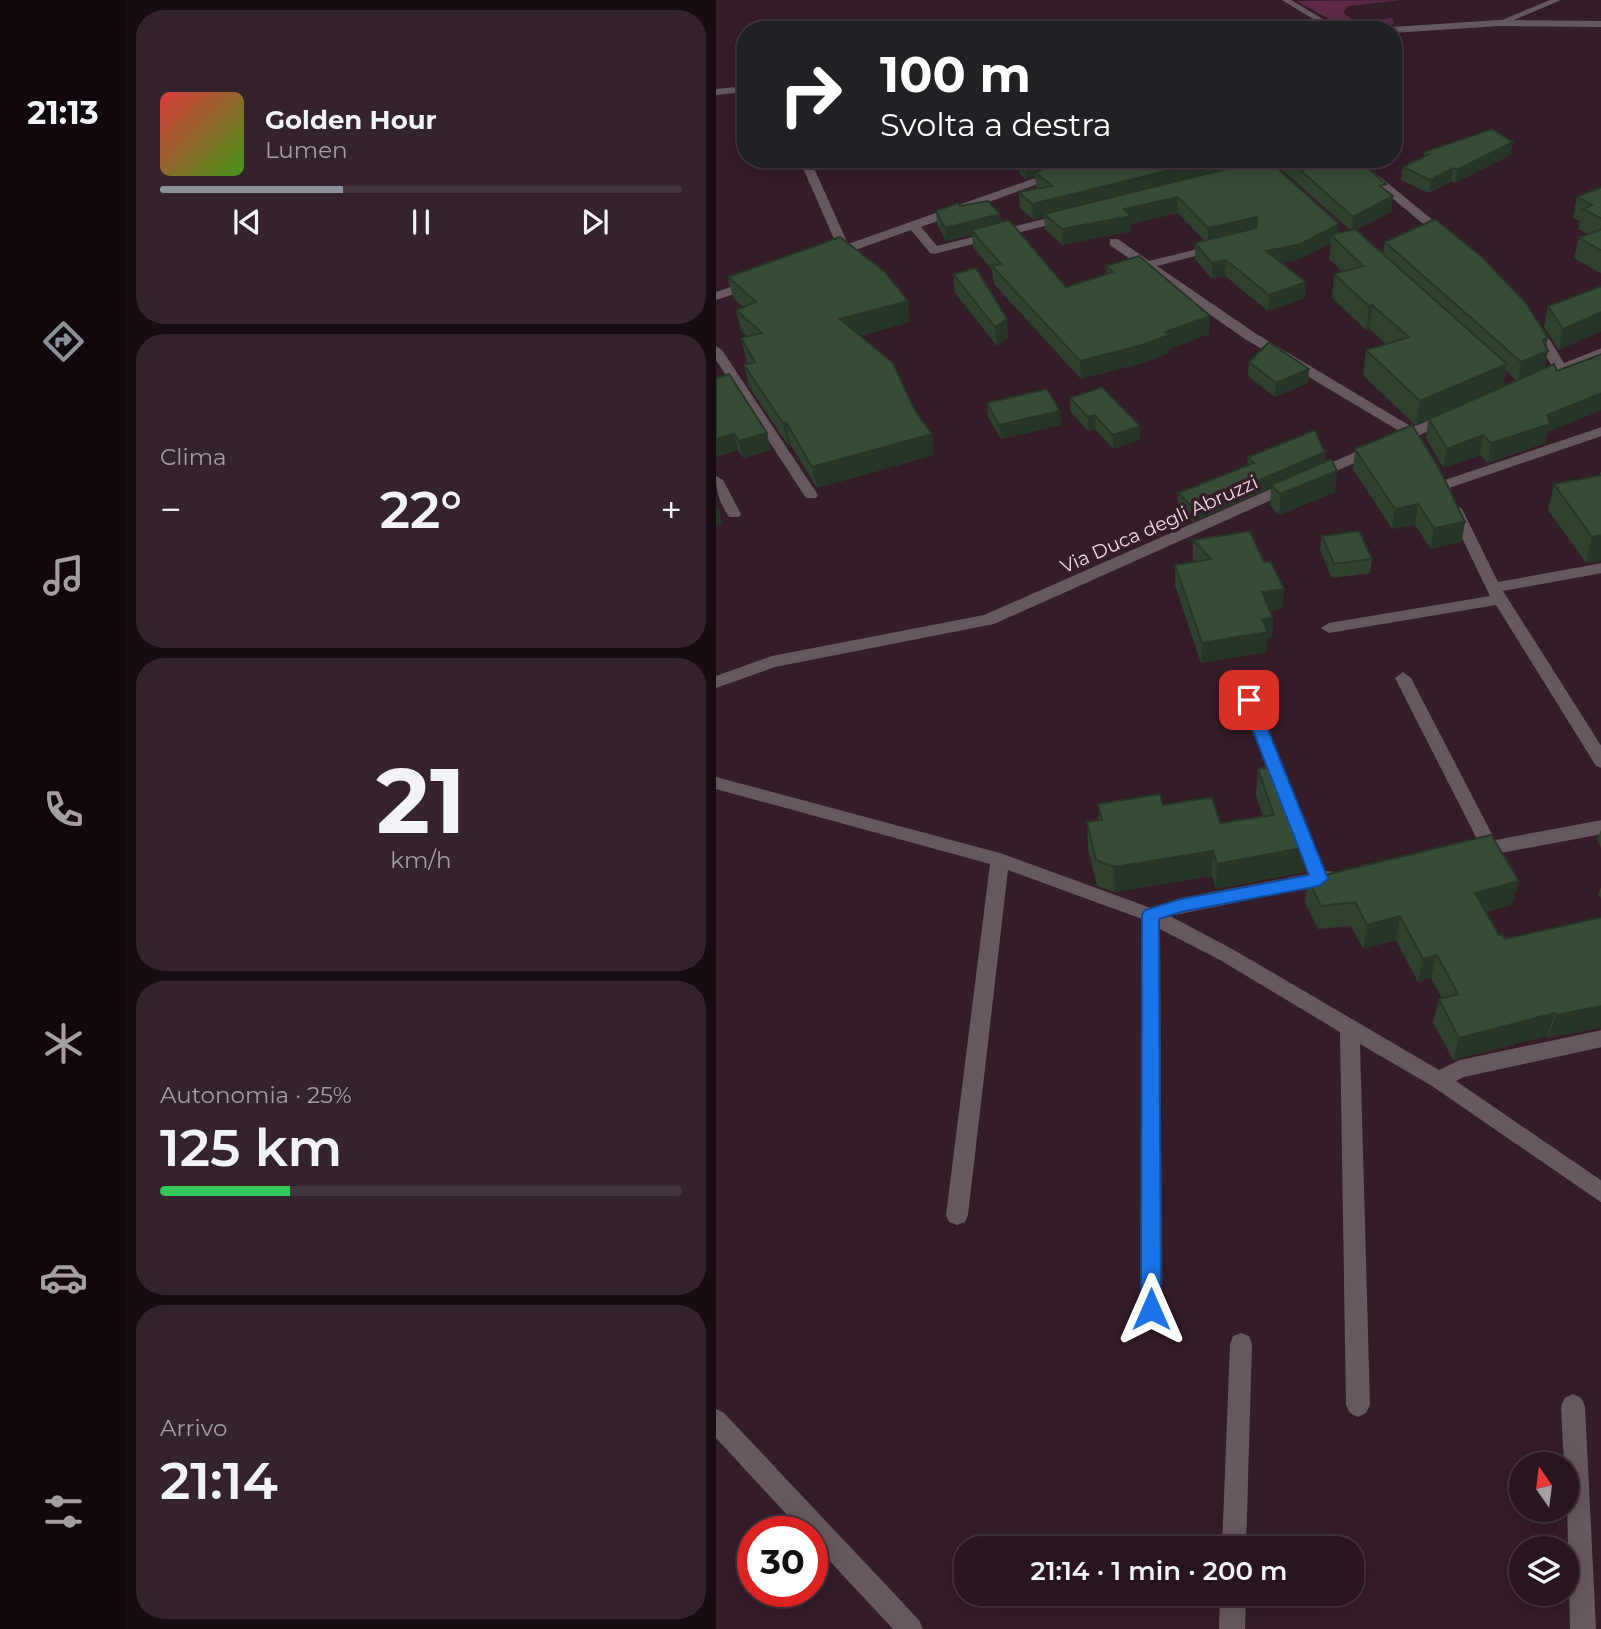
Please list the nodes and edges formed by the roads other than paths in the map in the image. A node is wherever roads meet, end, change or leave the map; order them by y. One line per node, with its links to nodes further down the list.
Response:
1 (1286, 0): 3 (lane)
2 (1557, 0): 4 (lane)
3 (1322, 21)
4 (1499, 23): 5 (street); 6 (street)
5 (1601, 24)
6 (1402, 29)
7 (737, 90): 8 (street)
8 (716, 92)
9 (809, 168): 19 (street)
10 (1058, 168): 13 (street)
11 (1076, 168): 13 (street)
12 (1362, 168): 18 (street)
13 (1062, 173): 15 (street)
14 (1081, 214): 15 (street)
15 (915, 227): 19 (street)
16 (1114, 242): 21 (street)
17 (1225, 244): 21 (street)
18 (1457, 246)
19 (845, 250): 20 (street)
20 (819, 260)
21 (1147, 265): 31 (street)
22 (768, 278): 23 (street)
23 (716, 296)
24 (1529, 318): 27 (street)
25 (716, 350): 34 (street)
26 (1601, 352): 27 (street)
27 (1560, 368): 28 (street)
28 (1526, 383)
29 (1469, 408): 31 (street, Via Duca degli Abruzzi)
30 (1601, 431): 37 (street)
31 (1412, 433): 32 (street); 40 (street, Via Duca degli Abruzzi)
32 (1425, 454)
33 (716, 481): 35 (street)
34 (811, 495)
35 (734, 514)
36 (1601, 568): 37 (street)
37 (1496, 594): 38 (street); 42 (street)
38 (1329, 628)
39 (1403, 678): 45 (street)
40 (716, 682)
41 (1249, 700): 49 (street)
42 (1601, 762)
43 (716, 783): 47 (street)
44 (1601, 827): 45 (street)
45 (1490, 848): 46 (street)
46 (1450, 855)
47 (1000, 860): 50 (street); 55 (street)
48 (1345, 874): 49 (street)
49 (1319, 879): 50 (street)
50 (1151, 915): 51 (street); 56 (street)
51 (1350, 1027): 53 (street); 58 (street)
52 (1601, 1038): 53 (street)
53 (1439, 1080): 54 (street)
54 (1601, 1194)
55 (957, 1215)
56 (1151, 1309)
57 (1241, 1344): 61 (street)
58 (1358, 1405)
59 (1574, 1406): 65 (street)
60 (716, 1421): 63 (street)
61 (1234, 1536)
62 (1233, 1606): 64 (street)
63 (910, 1629)
64 (1232, 1629)
65 (1583, 1629)

